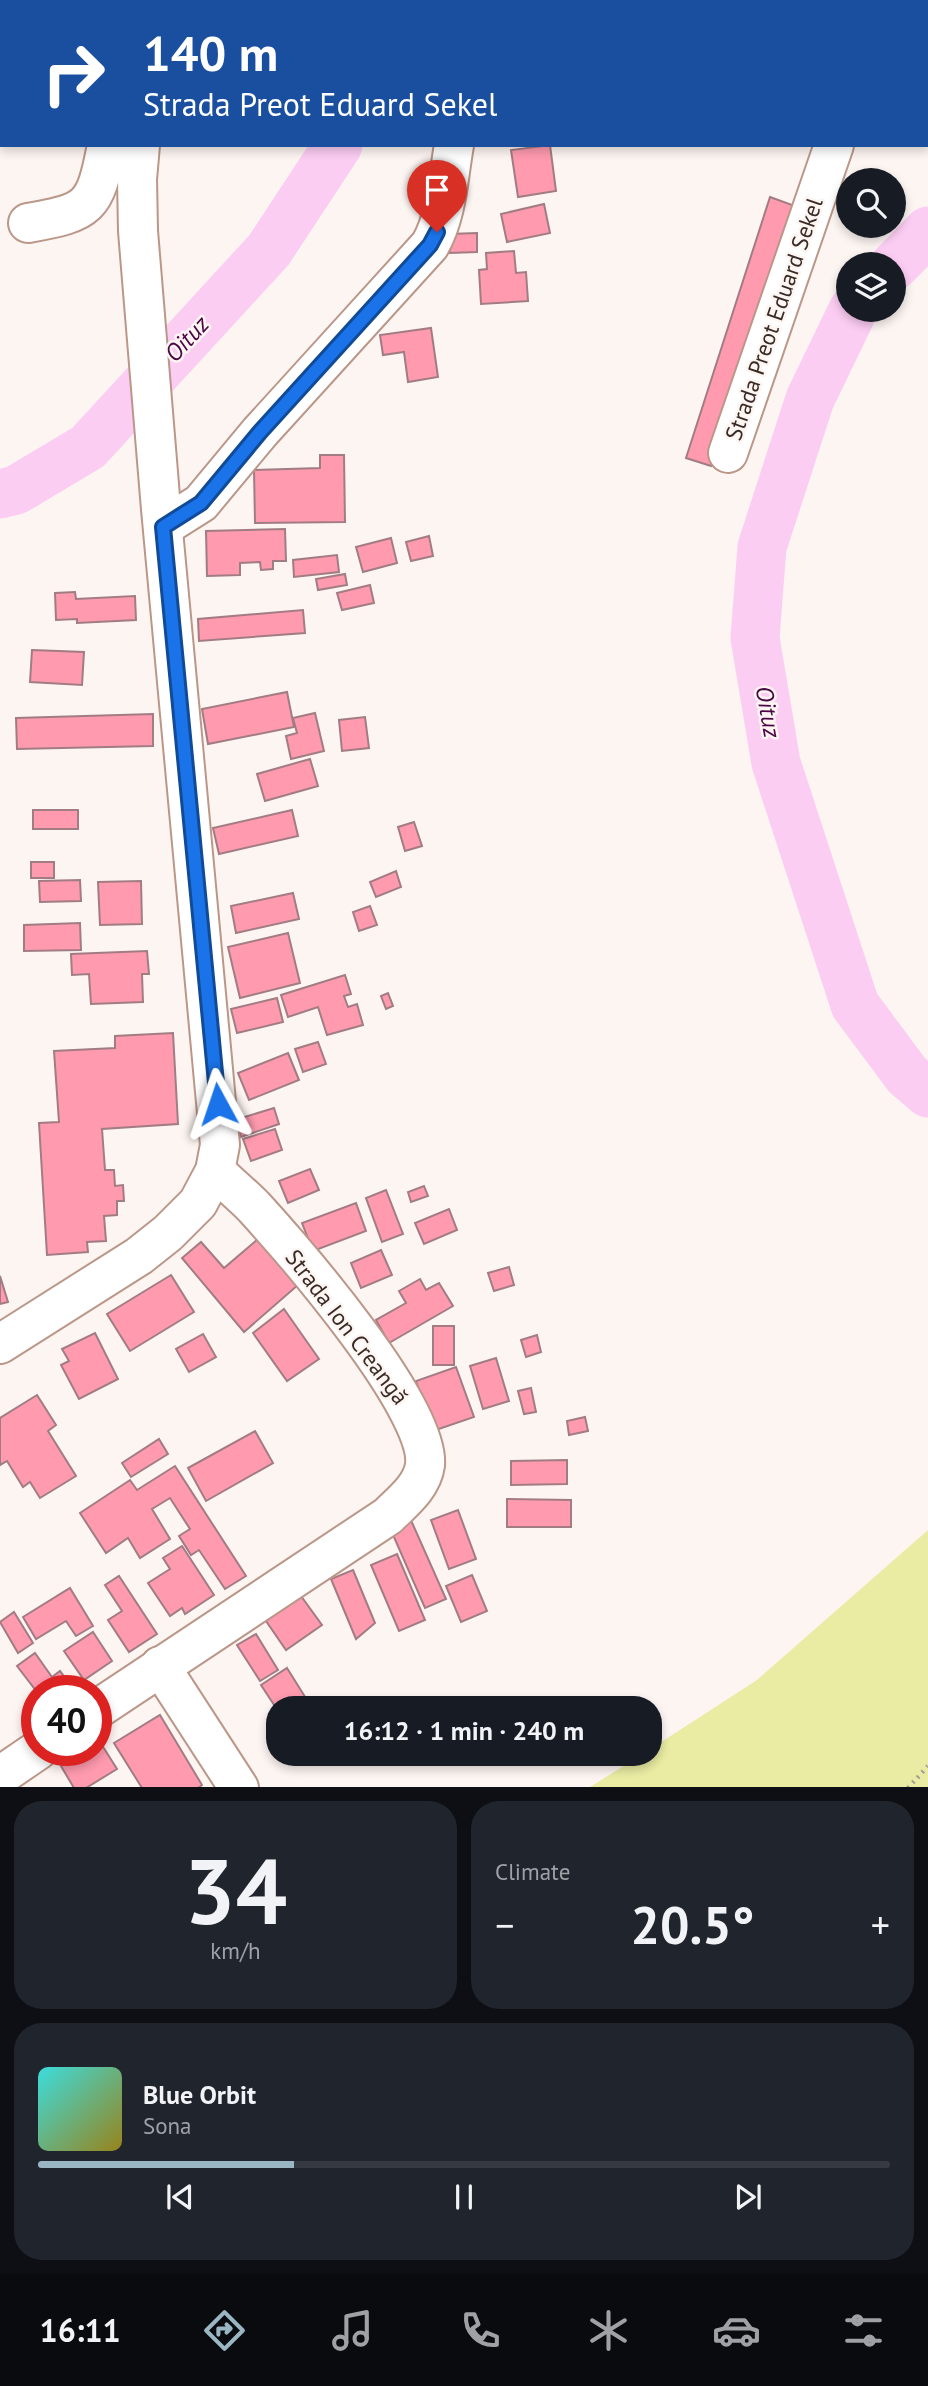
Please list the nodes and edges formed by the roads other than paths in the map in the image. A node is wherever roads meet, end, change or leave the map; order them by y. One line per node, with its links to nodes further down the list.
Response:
1 (107, 147): 5 (street)
2 (140, 147): 7 (street)
3 (454, 147): 7 (street)
4 (833, 147): 6 (street, Strada Preot Eduard Sekel)
5 (28, 223)
6 (728, 453)
7 (162, 518): 8 (street)
8 (215, 1171): 9 (street); 10 (street, Strada Ion Creangă)
9 (0, 1344)
10 (160, 1666): 11 (street, Strada Ion Creangă); 14 (street)
11 (112, 1699)
12 (21, 1762): 13 (street)
13 (0, 1776)
14 (239, 1787)

